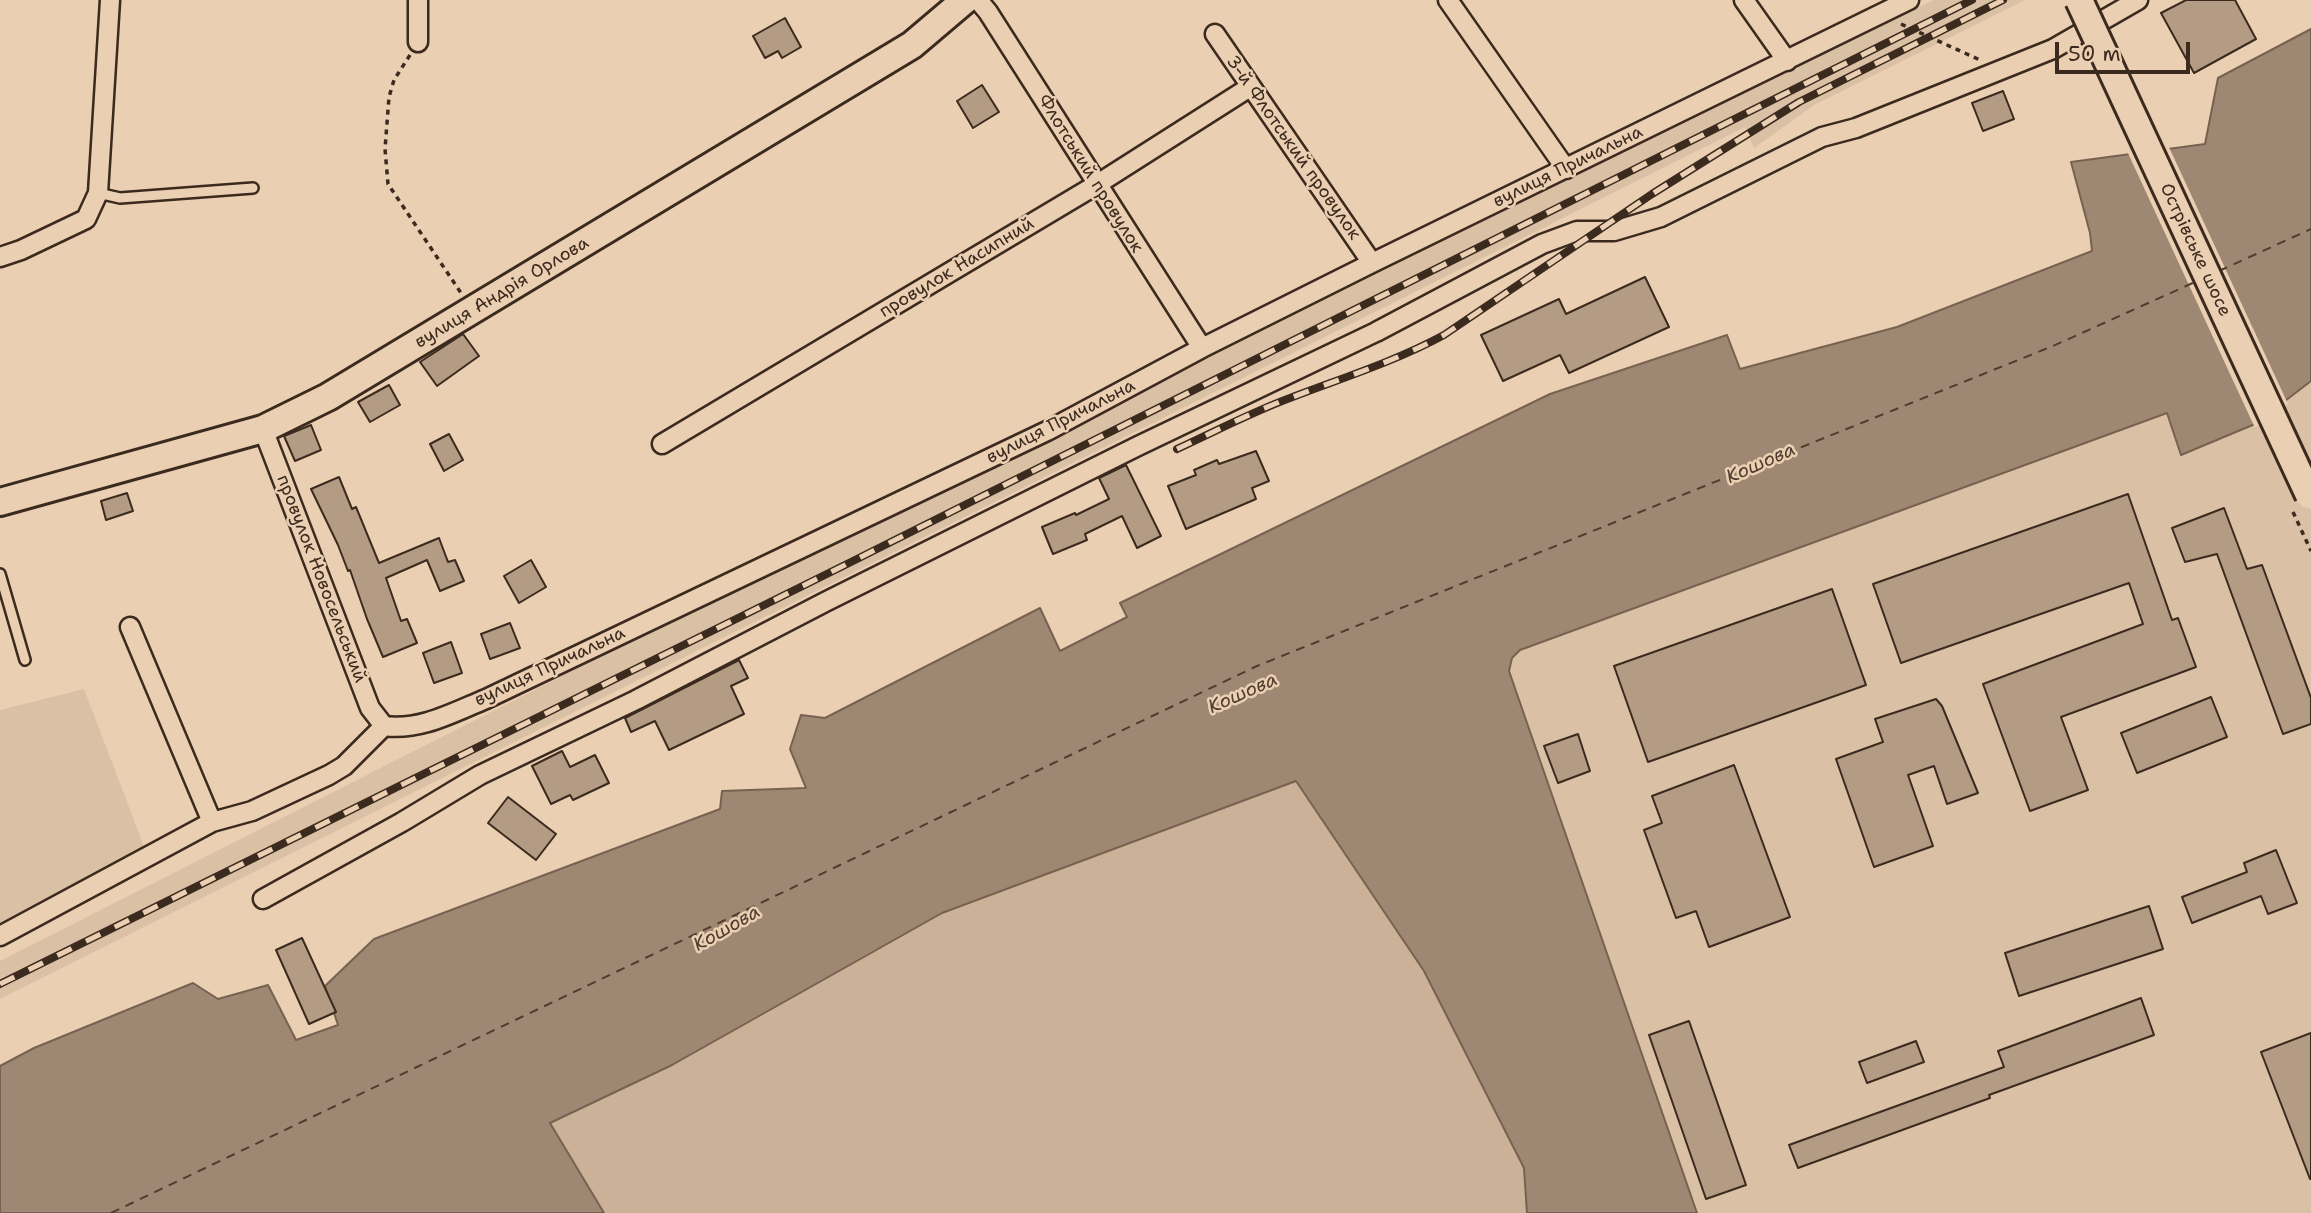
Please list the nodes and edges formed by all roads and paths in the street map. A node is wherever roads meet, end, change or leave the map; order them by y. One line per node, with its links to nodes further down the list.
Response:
1 (110, 0): 19 (street)
2 (418, 0): 12 (street)
3 (965, 0): 22 (street, вулиця Андрія Орлова)
4 (978, 0): 17 (street, Флотський провулок)
5 (1448, 0): 16 (street)
6 (1744, 0): 13 (street)
7 (1909, 0): 10 (street, вулиця Причальна)
8 (2079, 0): 26 (street, Острівське шосе, bridge)
9 (2138, 0): 14 (street)
10 (1880, 14): 13 (street, вулиця Причальна); 14 (path)
11 (1215, 34): 15 (street, 3-й Флотський провулок)
12 (418, 42): 22 (path)
13 (1787, 61): 16 (street, вулиця Причальна)
14 (1999, 69): 34 (street)
15 (1250, 87): 17 (street, провулок Насипний); 21 (street, 3-й Флотський провулок)
16 (1566, 169): 21 (street, вулиця Причальна)
17 (1096, 185): 23 (street, Флотський провулок); 25 (street, провулок Насипний)
18 (253, 188): 19 (lane)
19 (98, 194): 20 (street)
20 (0, 257)
21 (1372, 263): 23 (street, вулиця Причальна)
22 (472, 311): 24 (street, вулиця Андрія Орлова)
23 (1202, 348): 32 (street, вулиця Причальна)
24 (263, 429): 27 (street, вулиця Андрія Орлова); 32 (street, провулок Новосельський)
25 (662, 444)
26 (2303, 499): 28 (path)
27 (0, 502)
28 (2311, 551)
29 (0, 574): 31 (lane)
30 (131, 627): 33 (street)
31 (24, 660)
32 (384, 726): 33 (street)
33 (212, 822): 35 (street)
34 (263, 899)
35 (0, 936)

